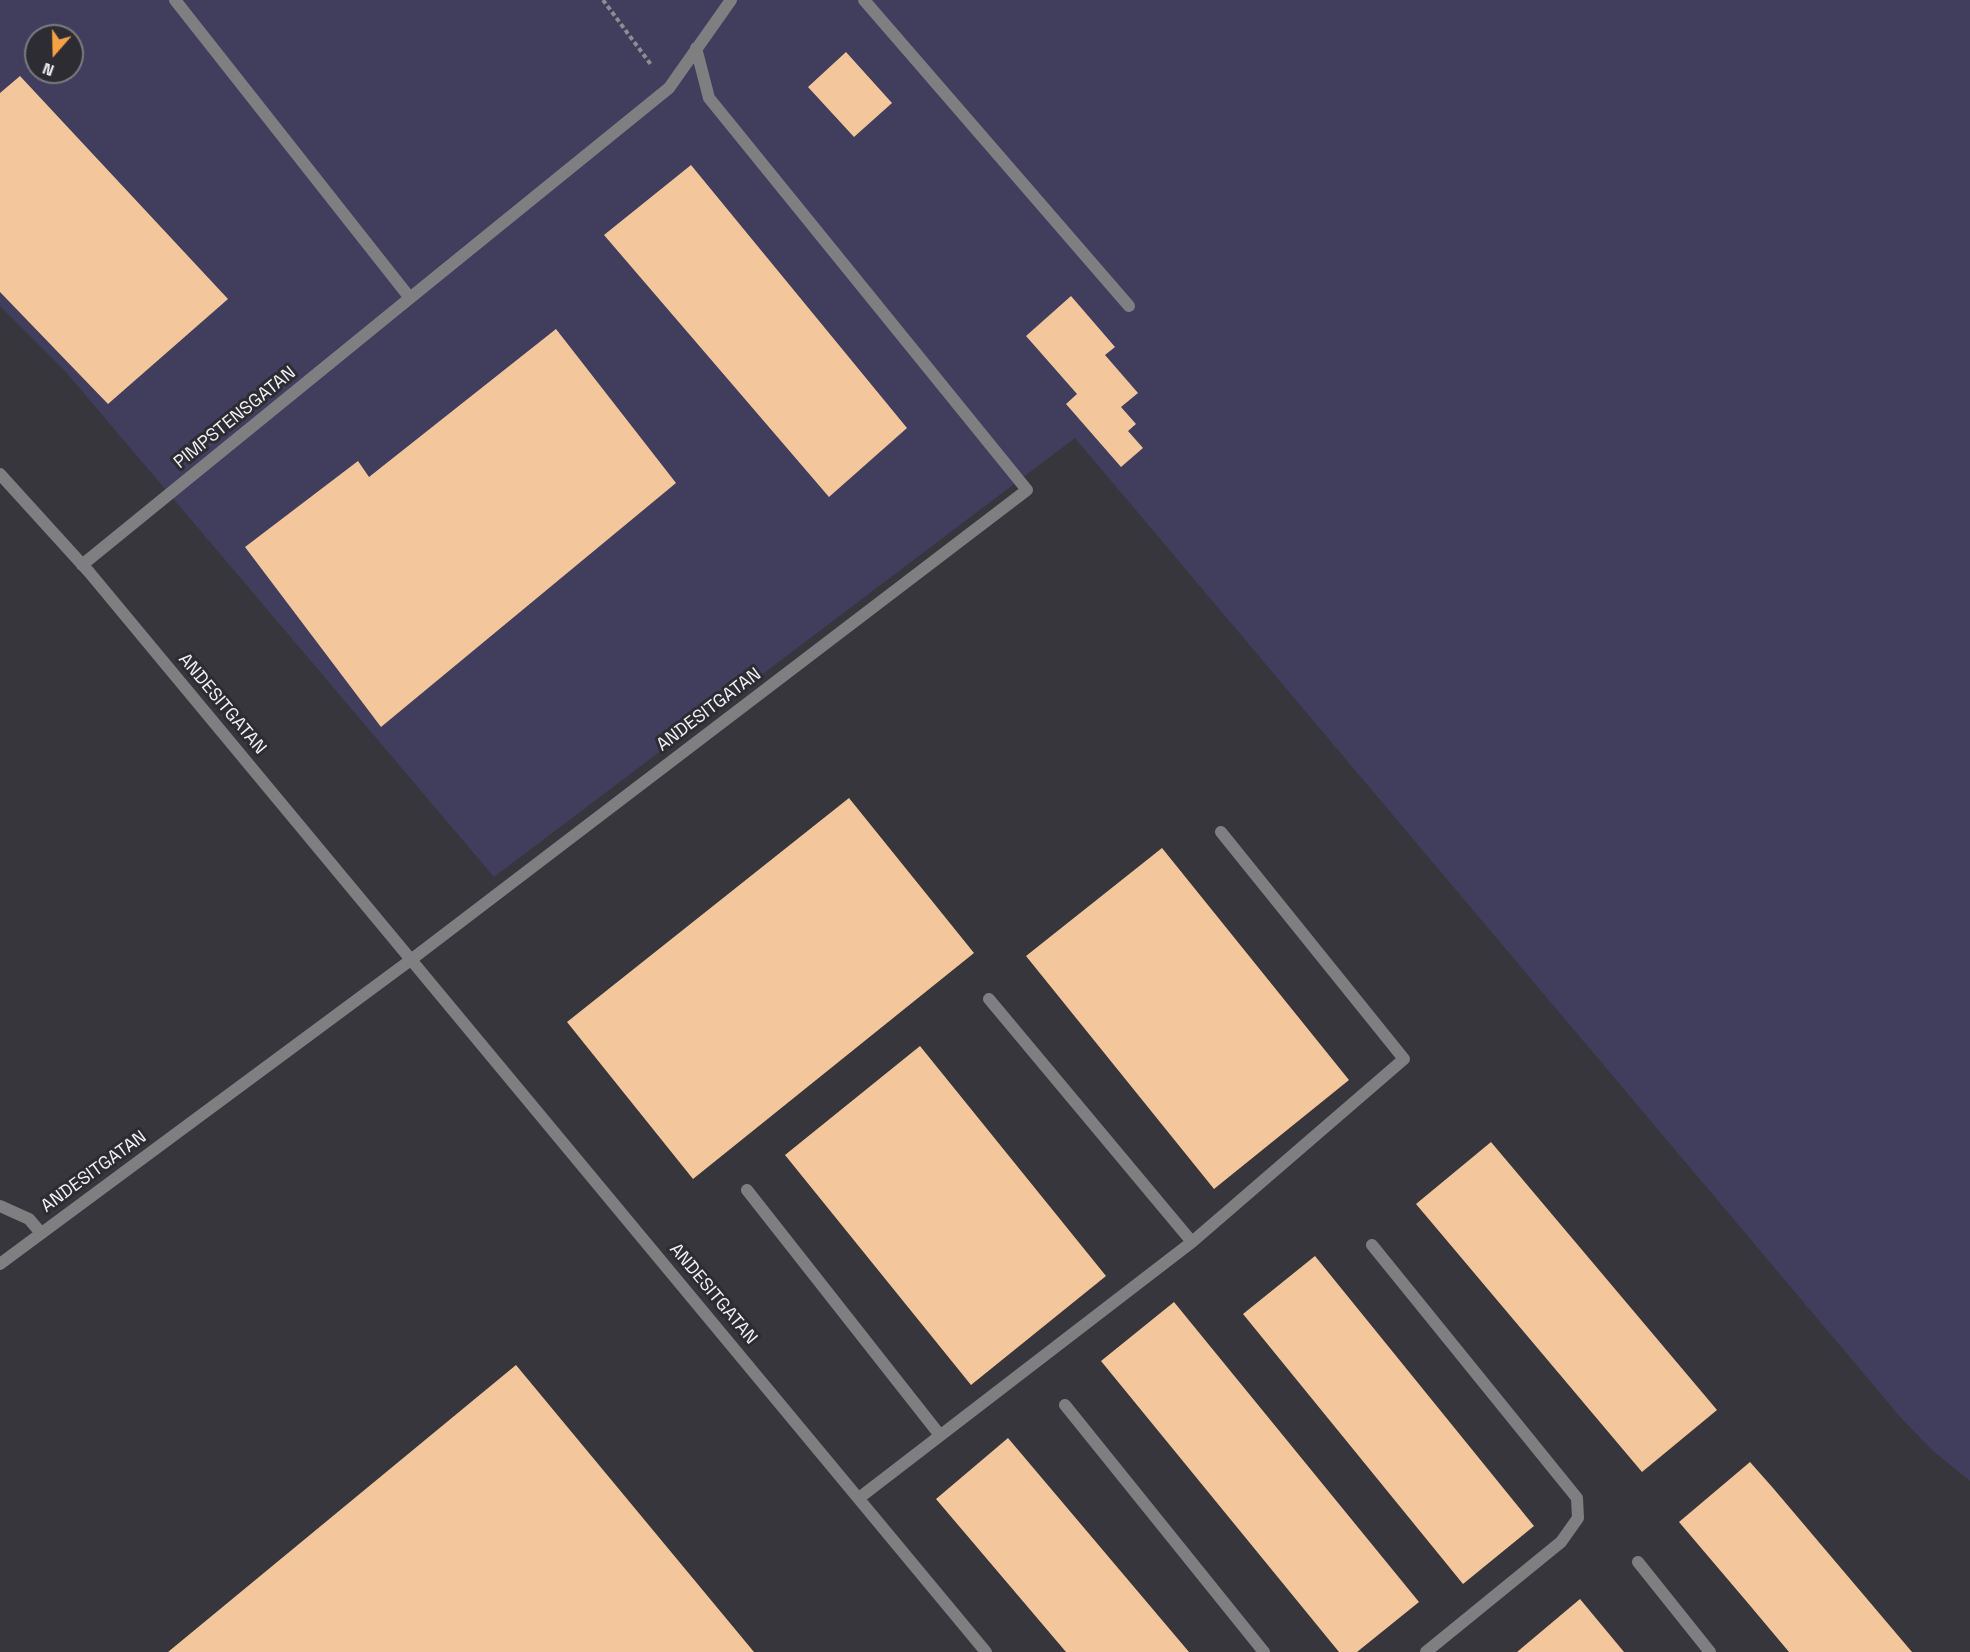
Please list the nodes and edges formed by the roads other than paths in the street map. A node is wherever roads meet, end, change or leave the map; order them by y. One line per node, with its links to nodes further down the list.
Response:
1 (175, 0): 5 (street)
2 (731, 0): 4 (street, PIMPSTENSGATAN)
3 (864, 0): 6 (street)
4 (696, 48): 5 (street, PIMPSTENSGATAN); 10 (street, ANDESITGATAN)
5 (410, 298): 8 (street, PIMPSTENSGATAN)
6 (1129, 306)
7 (0, 474): 8 (street, ANDESITGATAN)
8 (82, 565): 10 (street, ANDESITGATAN)
9 (1221, 832): 15 (street)
10 (412, 959): 14 (street, ANDESITGATAN); 20 (street, ANDESITGATAN)
11 (988, 999): 15 (street)
12 (747, 1190): 19 (street)
13 (0, 1206): 14 (street)
14 (41, 1233): 17 (street, ANDESITGATAN)
15 (1192, 1242): 19 (street)
16 (1372, 1245): 24 (street)
17 (0, 1264)
18 (1065, 1406): 23 (street)
19 (939, 1434): 20 (street)
20 (859, 1498): 22 (street, ANDESITGATAN)
21 (1638, 1562): 25 (street)
22 (986, 1652)
23 (1264, 1652)
24 (1425, 1652)
25 (1710, 1652)

